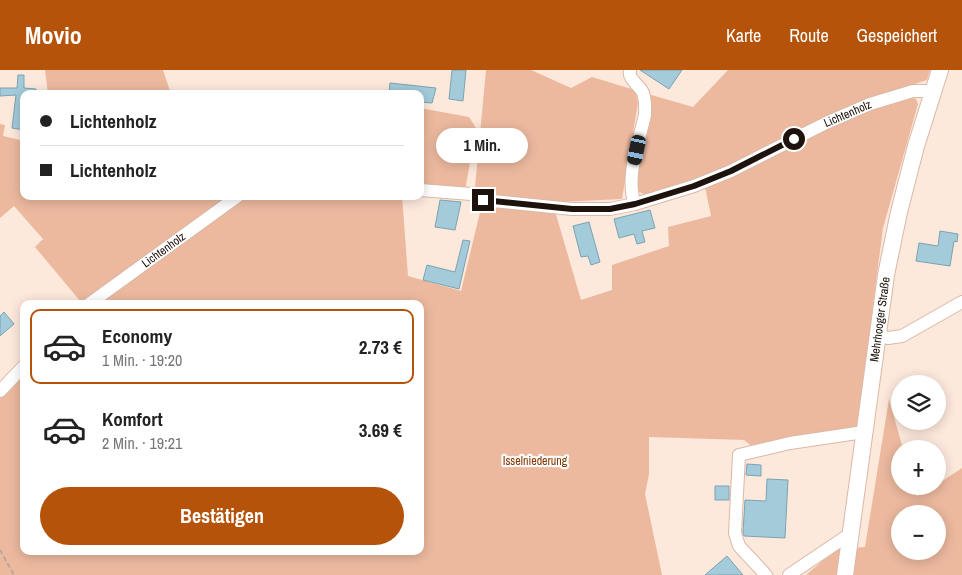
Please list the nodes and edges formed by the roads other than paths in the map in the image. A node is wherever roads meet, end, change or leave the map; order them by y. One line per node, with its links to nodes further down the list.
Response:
1 (630, 70): 6 (street)
2 (940, 70): 3 (main road, Mehrhooger Straße)
3 (932, 91): 6 (street, Lichtenholz); 9 (main road, Mehrhooger Straße)
4 (424, 190): 6 (street, Lichtenholz)
5 (232, 200): 7 (street, Lichtenholz)
6 (635, 204)
7 (95, 300)
8 (962, 302): 9 (street)
9 (877, 335): 12 (main road, Mehrhooger Straße)
10 (20, 370): 11 (street)
11 (0, 390)
12 (864, 432): 13 (main road, Mehrhooger Straße); 14 (street)
13 (850, 534): 15 (street); 16 (main road, Mehrhooger Straße)
14 (766, 575)
15 (789, 575)
16 (845, 575)

